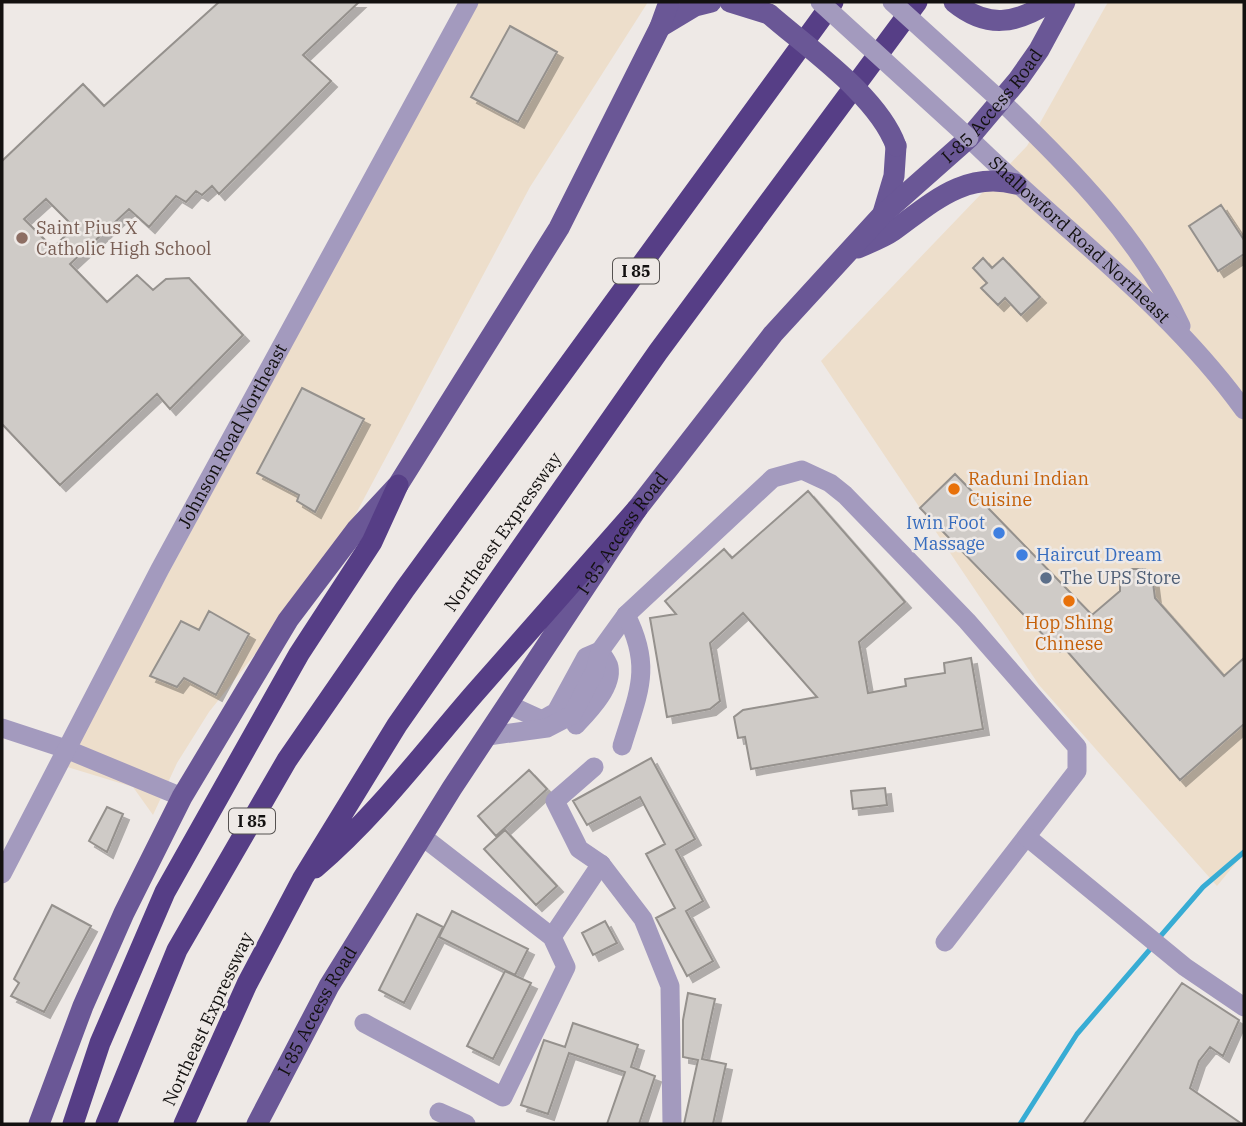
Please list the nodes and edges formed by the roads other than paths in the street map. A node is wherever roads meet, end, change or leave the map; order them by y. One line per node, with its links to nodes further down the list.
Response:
1 (469, 2): 28 (street, Johnson Road Northeast)
2 (669, 2): 12 (main road)
3 (711, 2): 12 (main road)
4 (730, 2): 16 (main road, bridge)
5 (820, 2): 14 (street, Shallowford Road Northeast, bridge)
6 (833, 2): 43 (highway, I 85)
7 (892, 2): 13 (street, Shallowford Road Northeast, bridge)
8 (917, 2): 35 (highway, Northeast Expressway)
9 (954, 2): 10 (main road)
10 (1050, 2)
11 (1065, 2): 13 (main road, I-85 Access Road)
12 (660, 27): 20 (main road)
13 (1001, 101): 14 (main road, I-85 Access Road); 18 (street, Shallowford Road Northeast)
14 (969, 138): 15 (street, Shallowford Road Northeast); 16 (main road, I-85 Access Road)
15 (1016, 184): 17 (main road); 18 (street, Shallowford Road Northeast)
16 (882, 215): 17 (main road, I-85 Access Road)
17 (850, 252): 21 (main road, I-85 Access Road)
18 (1185, 336): 19 (street, Shallowford Road Northeast)
19 (1244, 410)
20 (398, 485): 30 (main road); 42 (highway)
21 (638, 509): 24 (main road, I-85 Access Road); 35 (highway)
22 (626, 615): 23 (street); 27 (street); 32 (street)
23 (587, 688): 24 (street); 26 (street)
24 (509, 705): 26 (main road, I-85 Access Road)
25 (2, 728): 28 (street)
26 (488, 736): 31 (main road, I-85 Access Road)
27 (622, 746)
28 (66, 749): 30 (street); 34 (street, Johnson Road Northeast)
29 (594, 767): 33 (street)
30 (183, 797): 41 (main road)
31 (423, 837): 36 (street); 45 (main road, I-85 Access Road)
32 (1027, 837): 37 (street); 38 (street)
33 (601, 864): 36 (street); 47 (street)
34 (2, 874)
35 (303, 878): 44 (highway, Northeast Expressway)
36 (552, 937): 39 (street)
37 (944, 942)
38 (1244, 1007)
39 (364, 1023)
40 (439, 1112): 46 (street)
41 (39, 1124)
42 (73, 1124)
43 (106, 1124)
44 (184, 1124)
45 (257, 1124)
46 (466, 1124)
47 (672, 1124)

